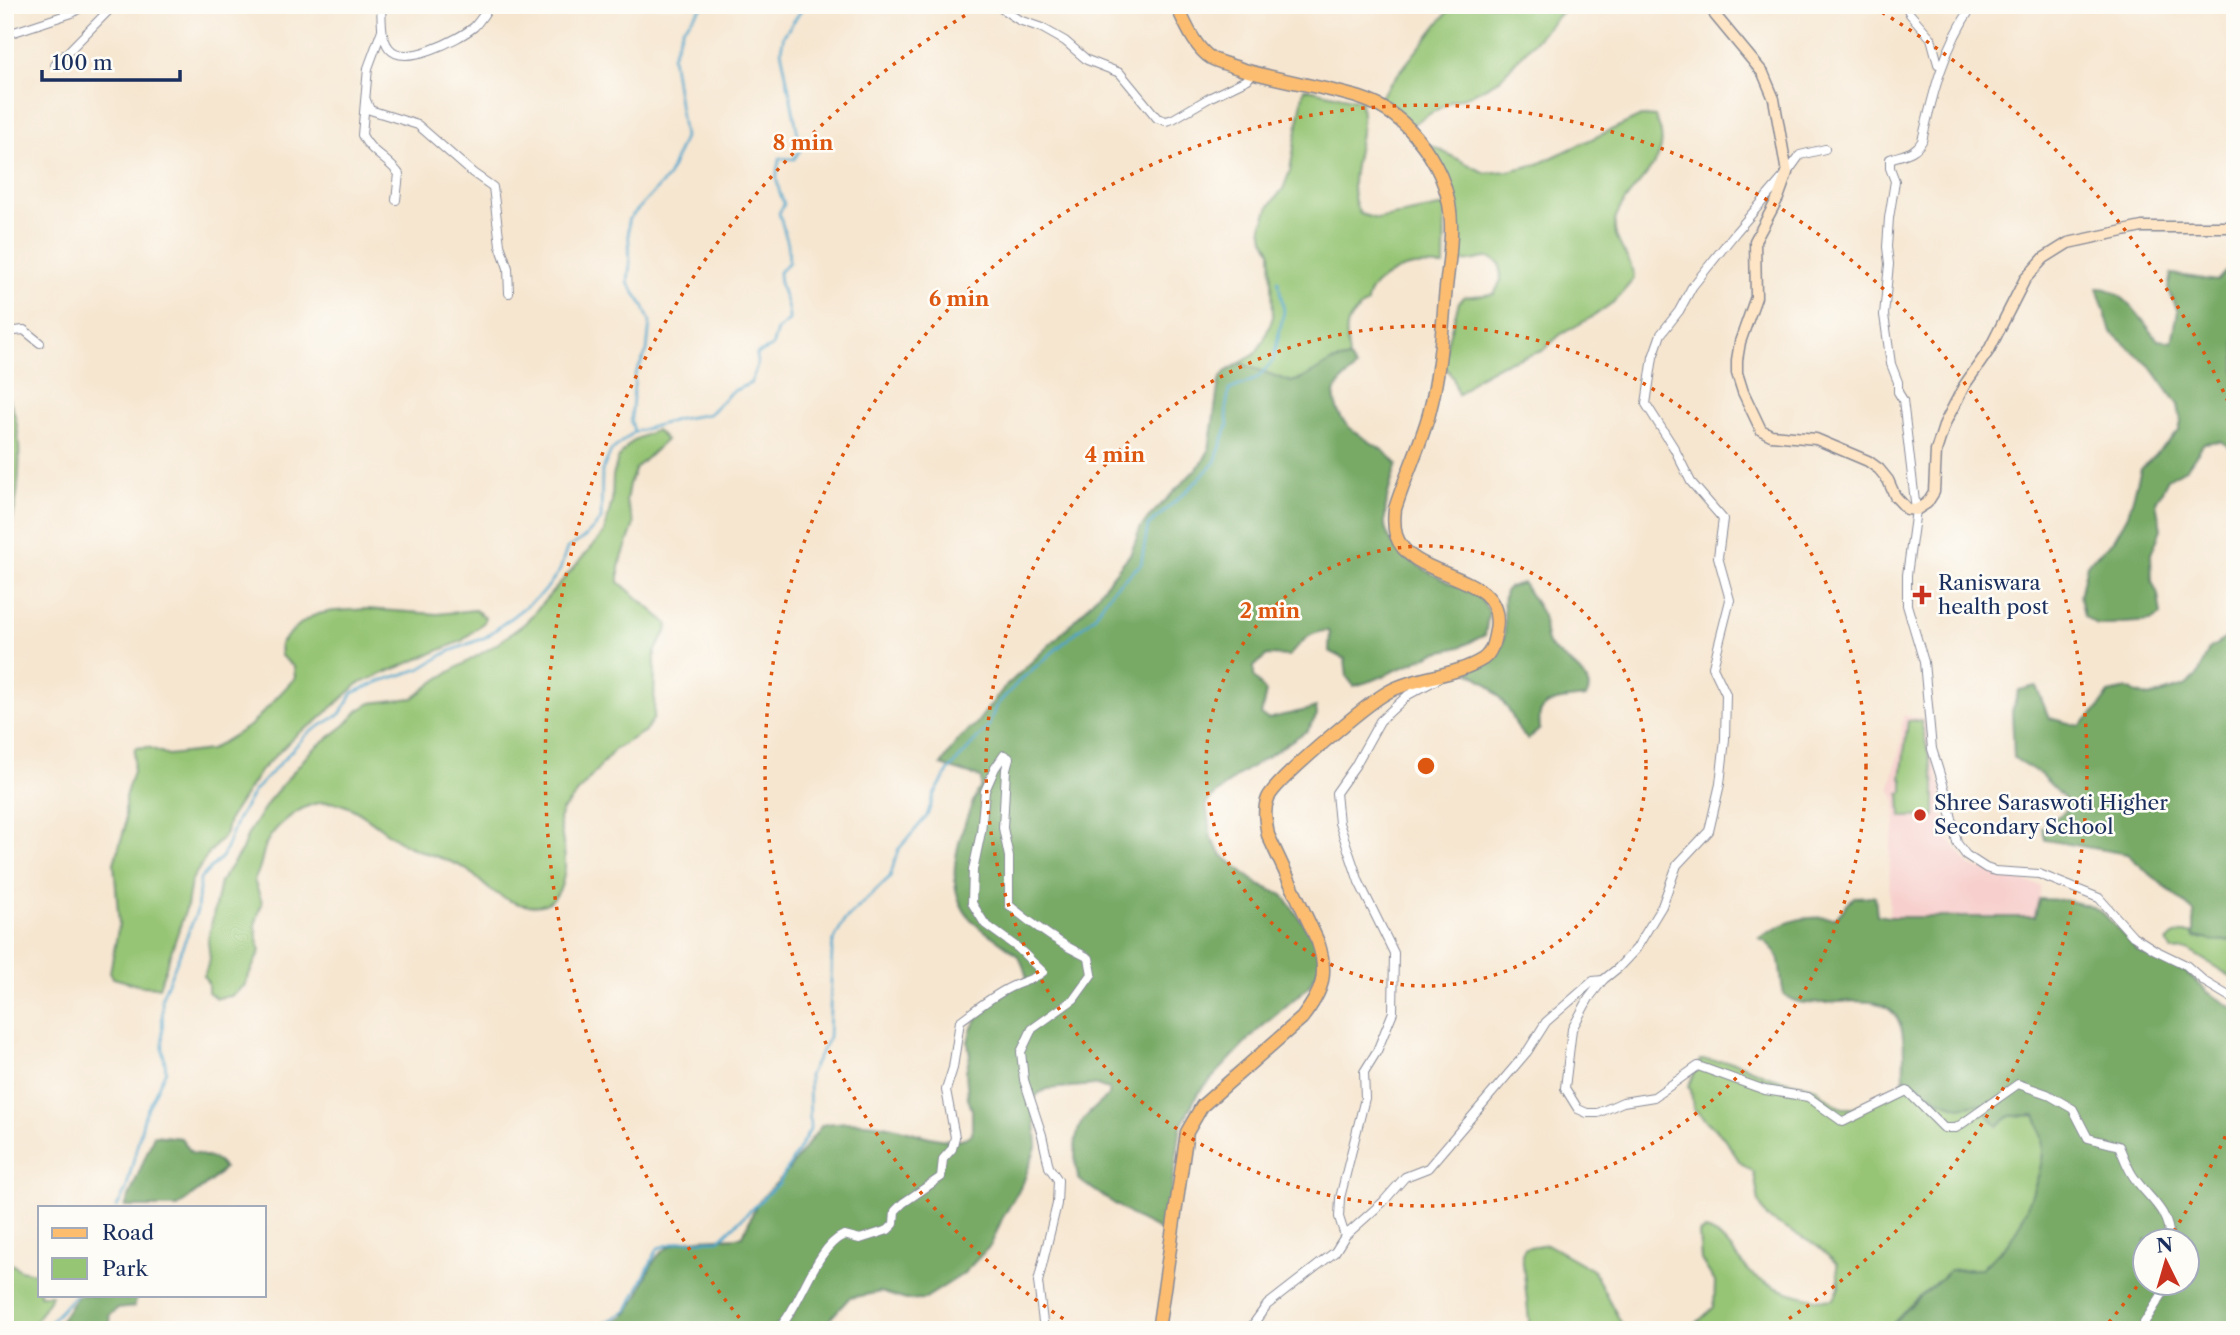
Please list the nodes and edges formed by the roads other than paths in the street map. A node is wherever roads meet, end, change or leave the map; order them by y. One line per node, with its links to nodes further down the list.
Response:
1 (85, 5): 11 (street)
2 (114, 5): 13 (street)
3 (381, 5): 10 (street)
4 (491, 5): 10 (street)
5 (996, 5): 14 (street)
6 (1176, 5): 14 (main road)
7 (1712, 5): 17 (main road)
8 (1906, 5): 12 (street)
9 (1973, 5): 12 (street)
10 (382, 30): 15 (street)
11 (5, 35)
12 (1943, 63): 23 (street)
13 (55, 65)
14 (1253, 72): 24 (main road)
15 (366, 100): 18 (street); 20 (street)
16 (1825, 149): 17 (street)
17 (1787, 173): 23 (main road); 25 (street)
18 (396, 200)
19 (2235, 227): 23 (main road)
20 (509, 293)
21 (5, 332): 22 (street)
22 (40, 343)
23 (1916, 510): 26 (street)
24 (1451, 672): 28 (street); 32 (main road)
25 (1603, 980): 27 (street); 28 (street)
26 (2235, 1000)
27 (2169, 1226)
28 (1345, 1236): 33 (street)
29 (2162, 1296): 34 (street)
30 (777, 1330): 31 (street)
31 (1044, 1330)
32 (1158, 1330)
33 (1249, 1330)
34 (2145, 1330)

